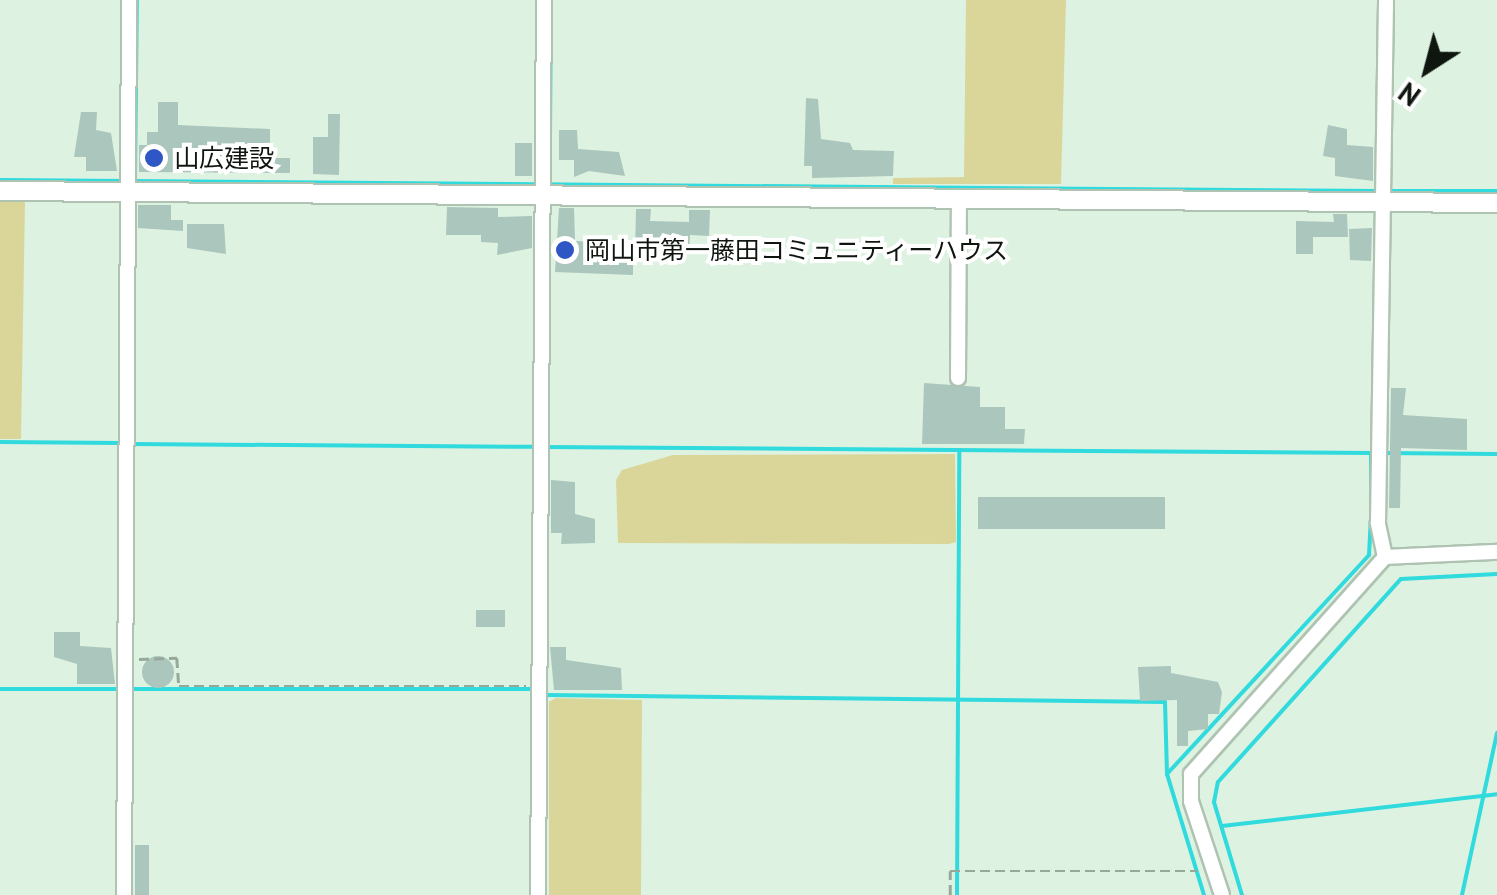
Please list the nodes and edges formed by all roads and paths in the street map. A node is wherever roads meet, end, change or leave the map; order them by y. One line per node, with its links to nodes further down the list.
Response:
1 (130, 0): 4 (street)
2 (544, 0): 5 (street)
3 (1386, 0): 7 (street)
4 (126, 185): 5 (street); 6 (street); 16 (street)
5 (542, 187): 8 (street); 14 (street)
6 (0, 192)
7 (1385, 194): 8 (street); 9 (street); 12 (street)
8 (959, 199): 10 (street)
9 (1497, 203)
10 (958, 378)
11 (1497, 552): 12 (street)
12 (1385, 558): 19 (street)
13 (134, 662): 14 (path)
14 (537, 688): 17 (street)
15 (1197, 871): 18 (path)
16 (124, 895)
17 (538, 895)
18 (950, 895)
19 (1222, 895)

